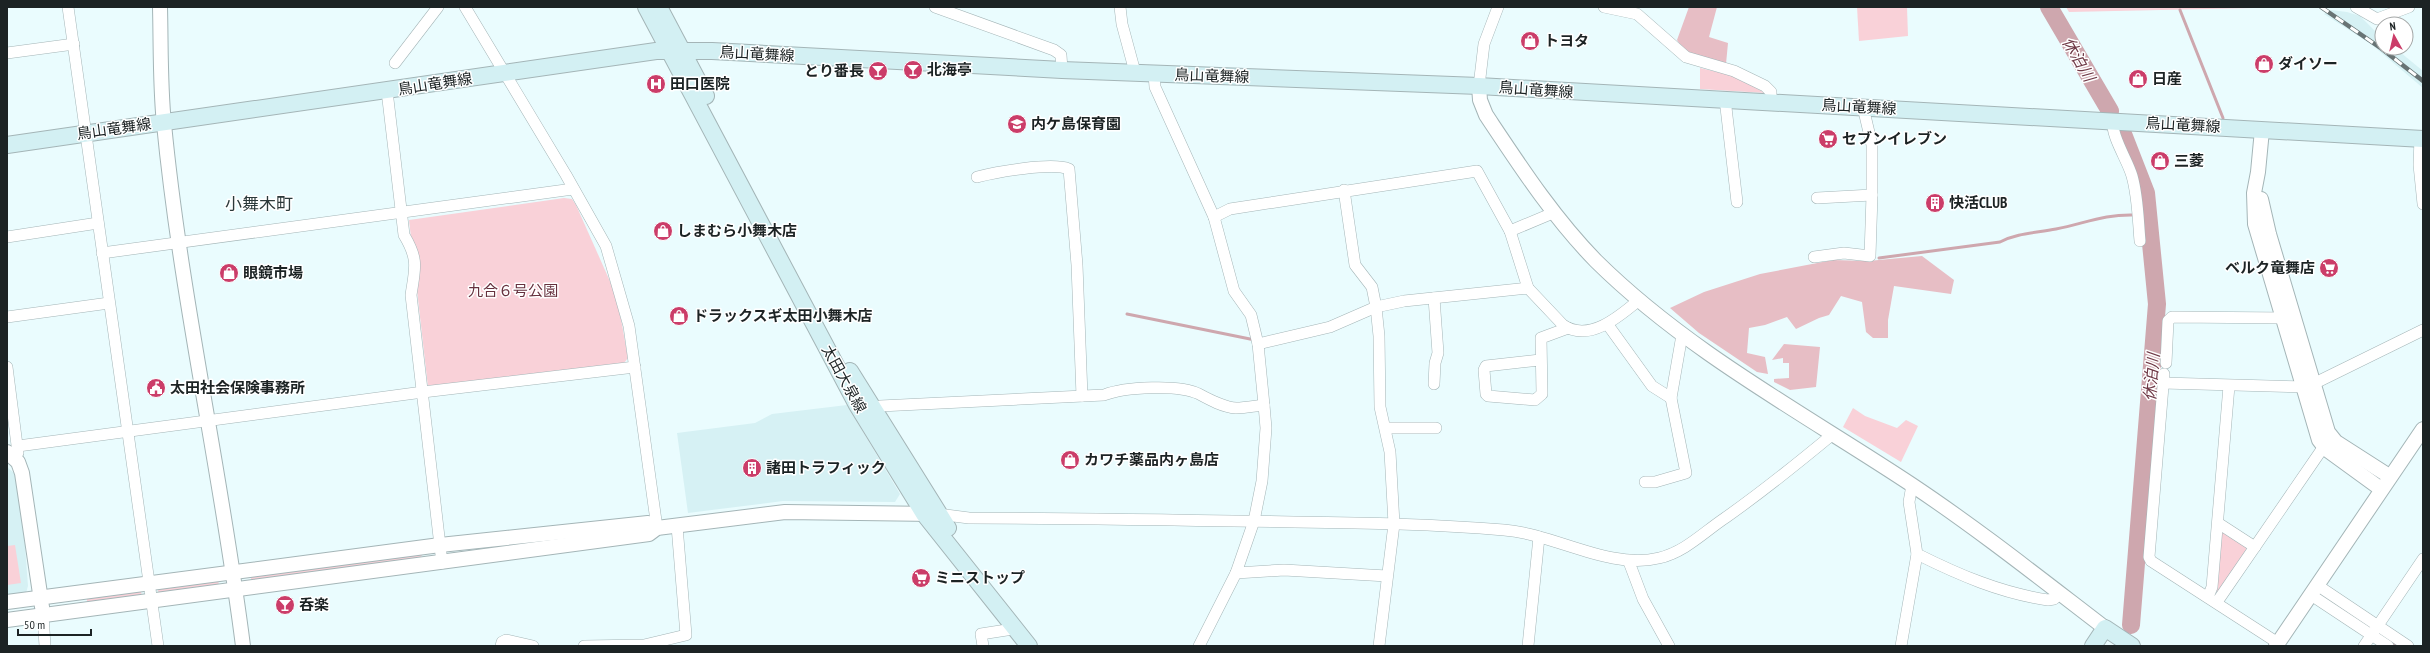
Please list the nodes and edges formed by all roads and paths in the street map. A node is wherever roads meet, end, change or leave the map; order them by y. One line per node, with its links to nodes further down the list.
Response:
1 (68, 7): 14 (street)
2 (160, 7): 28 (street)
3 (438, 7): 17 (street)
4 (465, 7): 20 (street)
5 (646, 7): 15 (main road, 太田大泉線)
6 (659, 7): 15 (main road, 太田大泉線)
7 (935, 7): 18 (street)
8 (1120, 7): 19 (street)
9 (1498, 7): 22 (street)
10 (1604, 7): 13 (street)
11 (2356, 7): 12 (street)
12 (2409, 7)
13 (1621, 9): 25 (street)
14 (74, 44): 16 (street); 30 (street)
15 (675, 51): 18 (main road, 鳥山竜舞線); 20 (main road, 鳥山竜舞線); 73 (main road, 太田大泉線)
16 (7, 53)
17 (395, 62)
18 (1062, 70): 19 (main road, 鳥山竜舞線)
19 (1135, 72): 21 (main road, 鳥山竜舞線)
20 (504, 73): 23 (main road, 鳥山竜舞線); 34 (street)
21 (1154, 74): 22 (main road, 鳥山竜舞線); 42 (street)
22 (1479, 86): 24 (main road, 鳥山竜舞線); 41 (street)
23 (387, 91): 28 (main road, 鳥山竜舞線); 40 (street)
24 (1725, 99): 25 (main road, 鳥山竜舞線); 38 (street)
25 (1771, 102): 26 (main road, 鳥山竜舞線)
26 (1863, 107): 27 (main road, 鳥山竜舞線); 36 (street)
27 (2112, 122): 29 (main road, 鳥山竜舞線); 47 (street)
28 (164, 123): 30 (main road, 鳥山竜舞線); 46 (street)
29 (2262, 130): 31 (main road, 鳥山竜舞線); 56 (street)
30 (85, 134): 32 (main road, 鳥山竜舞線); 43 (street)
31 (2421, 138): 39 (street)
32 (7, 145)
33 (977, 177): 70 (street)
34 (573, 189): 40 (street); 64 (street)
35 (1344, 190): 42 (street); 44 (street); 54 (street)
36 (1872, 195): 37 (street); 49 (street)
37 (1817, 198)
38 (1738, 202)
39 (2423, 204)
40 (402, 214): 46 (street); 69 (street)
41 (1553, 214): 44 (street); 52 (street)
42 (1214, 217): 61 (street)
43 (98, 223): 45 (street); 48 (street)
44 (1510, 231): 50 (street)
45 (7, 237)
46 (179, 241): 48 (street); 74 (street)
47 (2140, 241)
48 (102, 253): 53 (street)
49 (1814, 257)
50 (1528, 288): 51 (street); 58 (street)
51 (1434, 298): 54 (street); 66 (street)
52 (1639, 300): 57 (street); 60 (street)
53 (109, 303): 55 (street); 78 (street)
54 (1376, 307): 61 (street); 75 (street)
55 (7, 317)
56 (2289, 318): 65 (street); 68 (street)
57 (1608, 325): 58 (street); 71 (street)
58 (1568, 328): 62 (street)
59 (2423, 330): 68 (street)
60 (1682, 335): 71 (street); 79 (street)
61 (1258, 344): 72 (street)
62 (1540, 360): 62 (street)
63 (7, 367): 81 (street)
64 (636, 367): 69 (street); 91 (street)
65 (2164, 374): 67 (street); 108 (street)
66 (1434, 384)
67 (2229, 386): 68 (street); 88 (street)
68 (2309, 386): 80 (street)
69 (423, 392): 74 (street); 93 (street)
70 (1082, 396): 72 (street); 73 (street)
71 (1671, 398): 83 (street)
72 (1264, 405): 87 (street)
73 (868, 411): 86 (main road, 太田大泉線)
74 (209, 422): 78 (street); 99 (street)
75 (1386, 428): 76 (street); 89 (street)
76 (1436, 428)
77 (2423, 429): 82 (street)
78 (127, 432): 81 (street); 103 (street)
79 (1833, 434): 84 (street); 98 (street)
80 (2327, 441): 82 (street); 85 (street); 94 (street)
81 (13, 449): 107 (street)
82 (2389, 476): 85 (street)
83 (1645, 482)
84 (1912, 485): 95 (street); 106 (street)
85 (2381, 489): 105 (street)
86 (931, 514): 87 (street); 90 (street); 114 (main road, 太田大泉線); 126 (main road, 太田大泉線)
87 (1254, 521): 89 (street); 101 (street)
88 (2218, 523): 94 (street); 108 (street)
89 (1394, 524): 92 (street); 102 (street)
90 (677, 526): 91 (street); 123 (street)
91 (657, 528): 93 (street); 97 (street)
92 (1539, 537): 98 (street); 129 (street)
93 (440, 545): 97 (street); 99 (street)
94 (2254, 547): 108 (street)
95 (1917, 554): 106 (street); 131 (street)
96 (2423, 559): 100 (street)
97 (442, 562): 104 (street)
98 (1629, 562): 130 (street)
99 (233, 571): 103 (street); 104 (street)
100 (2419, 572): 115 (street)
101 (1236, 573): 102 (street); 127 (street)
102 (1387, 576): 128 (street)
103 (148, 583): 107 (street); 109 (street)
104 (236, 590): 109 (street); 119 (street)
105 (2314, 590): 115 (street); 116 (street)
106 (2060, 593): 113 (street)
107 (40, 597): 110 (street); 111 (street)
108 (2213, 599): 116 (street)
109 (152, 600): 111 (street); 118 (street)
110 (7, 602)
111 (43, 615): 112 (street); 117 (street)
112 (7, 620)
113 (2105, 628): 132 (main road); 133 (main road)
114 (1013, 629): 124 (street); 125 (main road, 太田大泉線)
115 (2374, 631): 134 (street); 135 (street); 136 (street)
116 (2277, 644)
117 (45, 646)
118 (158, 646)
119 (243, 646)
120 (501, 646): 121 (street)
121 (533, 646)
122 (584, 646): 123 (street)
123 (623, 646)
124 (983, 646)
125 (1029, 646)
126 (1042, 646)
127 (1199, 646)
128 (1380, 646)
129 (1528, 646)
130 (1669, 646)
131 (1901, 646)
132 (2093, 646)
133 (2132, 646)
134 (2364, 646)
135 (2388, 646)
136 (2408, 646)

